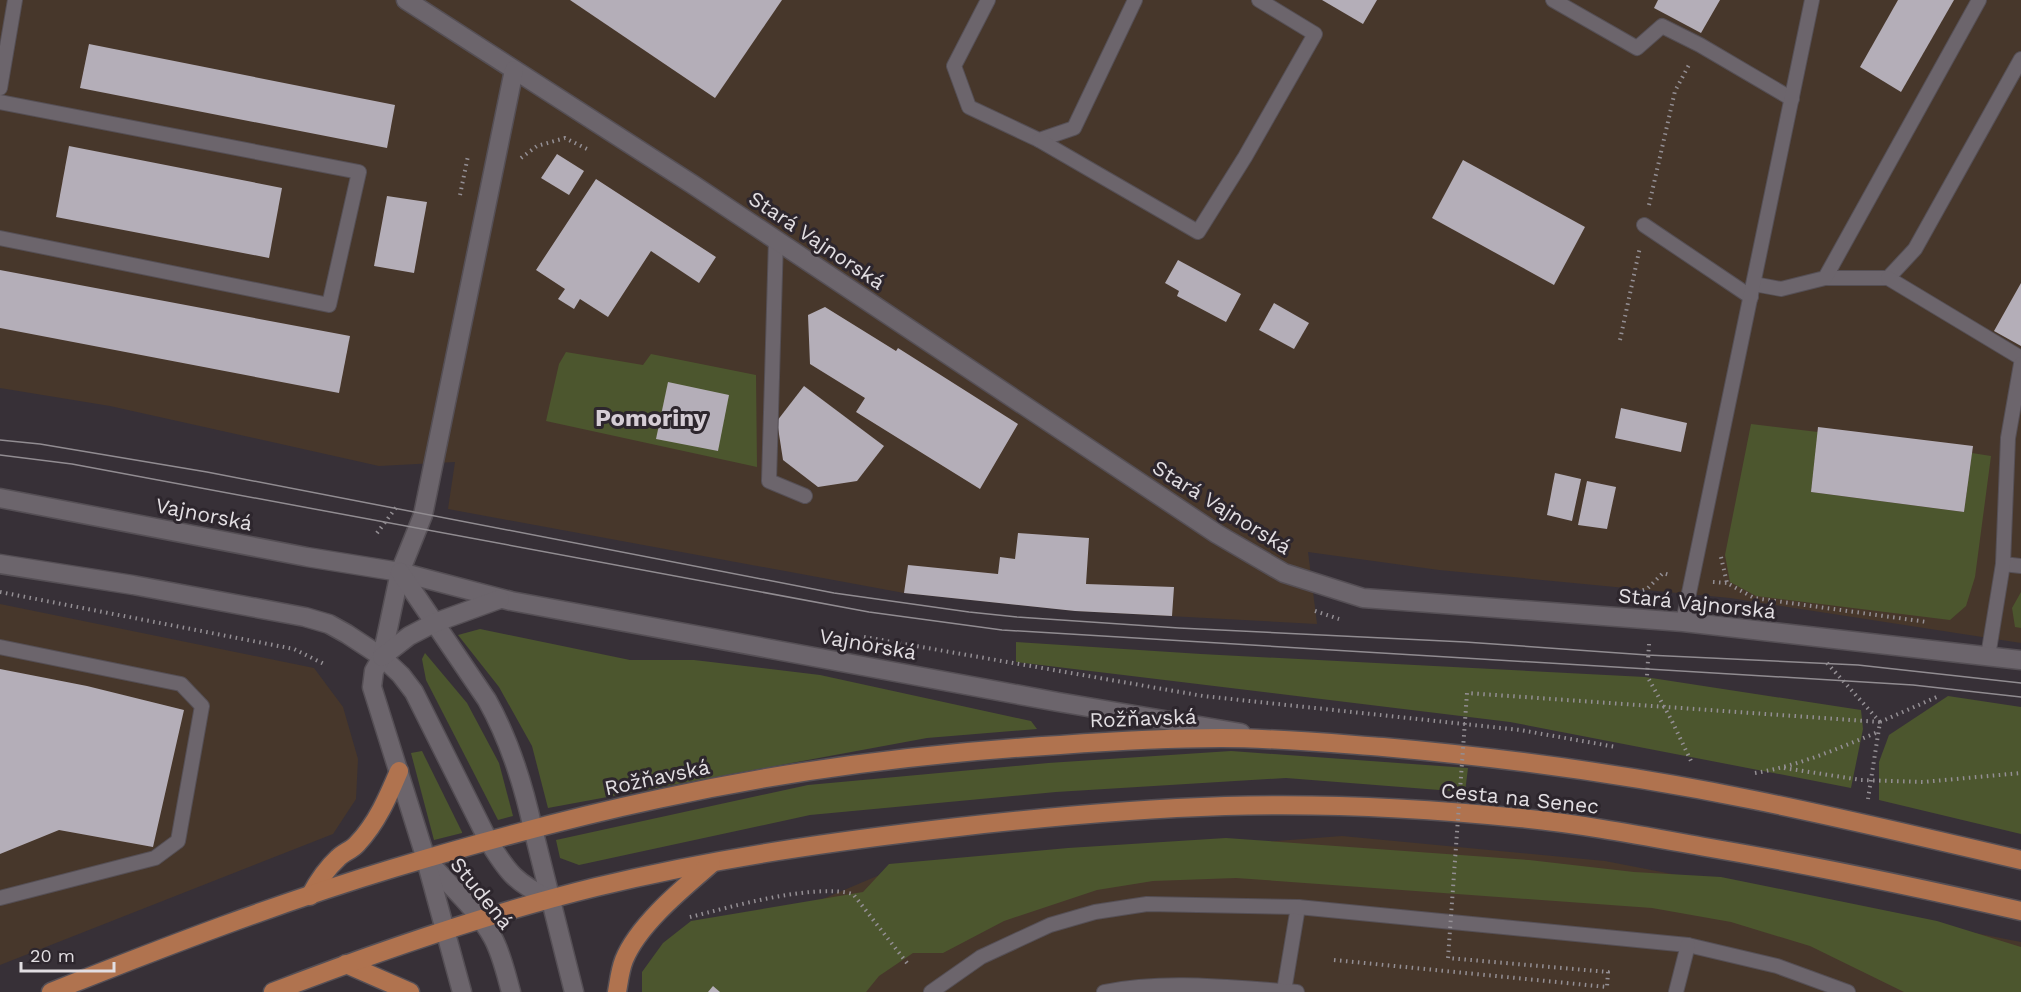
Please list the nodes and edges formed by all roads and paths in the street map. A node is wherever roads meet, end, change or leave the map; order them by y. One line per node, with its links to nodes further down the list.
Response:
1 (15, 0): 12 (lane)
2 (406, 0): 11 (street, Stará Vajnorská)
3 (988, 0): 15 (lane)
4 (1135, 0): 15 (lane)
5 (1259, 0): 15 (lane)
6 (1553, 0): 9 (lane)
7 (1812, 0): 13 (lane)
8 (1979, 0): 21 (lane)
9 (1700, 45): 13 (lane); 18 (path)
10 (2021, 59): 22 (lane)
11 (514, 70): 20 (street, Stará Vajnorská); 35 (street)
12 (0, 88)
13 (1791, 99): 23 (lane)
14 (0, 102): 19 (lane)
15 (1040, 140)
16 (590, 150): 17 (path)
17 (514, 163)
18 (1644, 225): 23 (lane); 24 (path)
19 (0, 238)
20 (776, 239): 27 (lane); 41 (street, Stará Vajnorská)
21 (1825, 278): 22 (lane); 23 (lane)
22 (1888, 278): 25 (lane)
23 (1753, 291): 36 (lane)
24 (1620, 340)
25 (2021, 358)
26 (2021, 363): 33 (lane)
27 (806, 496)
28 (0, 498): 30 (street, Vajnorská)
29 (0, 503): 30 (lane)
30 (45, 506): 35 (street, Vajnorská)
31 (1720, 553): 37 (path)
32 (0, 564): 49 (street)
33 (2003, 564): 34 (lane); 48 (lane)
34 (2021, 566)
35 (400, 572): 40 (street, Vajnorská); 43 (street); 49 (street)
36 (1692, 581): 37 (path); 39 (path); 41 (lane)
37 (1727, 583): 42 (path)
38 (0, 592): 51 (path)
39 (1629, 596)
40 (500, 599): 43 (street); 56 (street, Vajnorská)
41 (1683, 622): 48 (street, Stará Vajnorská)
42 (1930, 622)
43 (434, 623): 49 (street); 64 (street)
44 (864, 637): 52 (path)
45 (1660, 645): 57 (path)
46 (0, 647): 70 (lane)
47 (1825, 653): 54 (path)
48 (1989, 656): 50 (street, Stará Vajnorská)
49 (382, 657): 59 (street); 65 (street)
50 (2021, 660)
51 (324, 664)
52 (1203, 696)
53 (1939, 696): 54 (path)
54 (1880, 722): 55 (path); 78 (path, bridge)
55 (1879, 732): 58 (path); 62 (path)
56 (1299, 741): 64 (main road, Rožňavská); 67 (main road, Cesta na Senec)
57 (1691, 761)
58 (1784, 768): 60 (path); 62 (path)
59 (399, 771): 66 (street); 69 (main road)
60 (1755, 773)
61 (2021, 773): 62 (path)
62 (1871, 781): 63 (path)
63 (1868, 801)
64 (533, 829): 65 (main road, Rožňavská); 71 (street)
65 (489, 842): 66 (main road, Rožňavská); 71 (street)
66 (426, 859): 69 (main road, Rožňavská); 75 (street, Studená); 76 (street)
67 (2021, 860)
68 (711, 864): 71 (main road); 73 (main road, Cesta na Senec); 87 (main road)
69 (310, 896): 81 (main road, Rožňavská)
70 (0, 898)
71 (550, 899): 75 (main road); 86 (street)
72 (1298, 907): 77 (lane); 88 (lane); 90 (lane)
73 (2021, 911)
74 (688, 917): 79 (path)
75 (480, 919): 76 (main road); 85 (street, Studená)
76 (446, 930): 80 (main road); 84 (street)
77 (1688, 945): 91 (lane); 92 (lane)
78 (1334, 960)
79 (907, 963)
80 (346, 964): 82 (main road); 83 (main road)
81 (51, 992)
82 (273, 992)
83 (410, 992)
84 (462, 992)
85 (511, 992)
86 (574, 992)
87 (617, 992)
88 (931, 992)
89 (1104, 992): 90 (lane)
90 (1290, 992)
91 (1676, 992)
92 (1848, 992)

